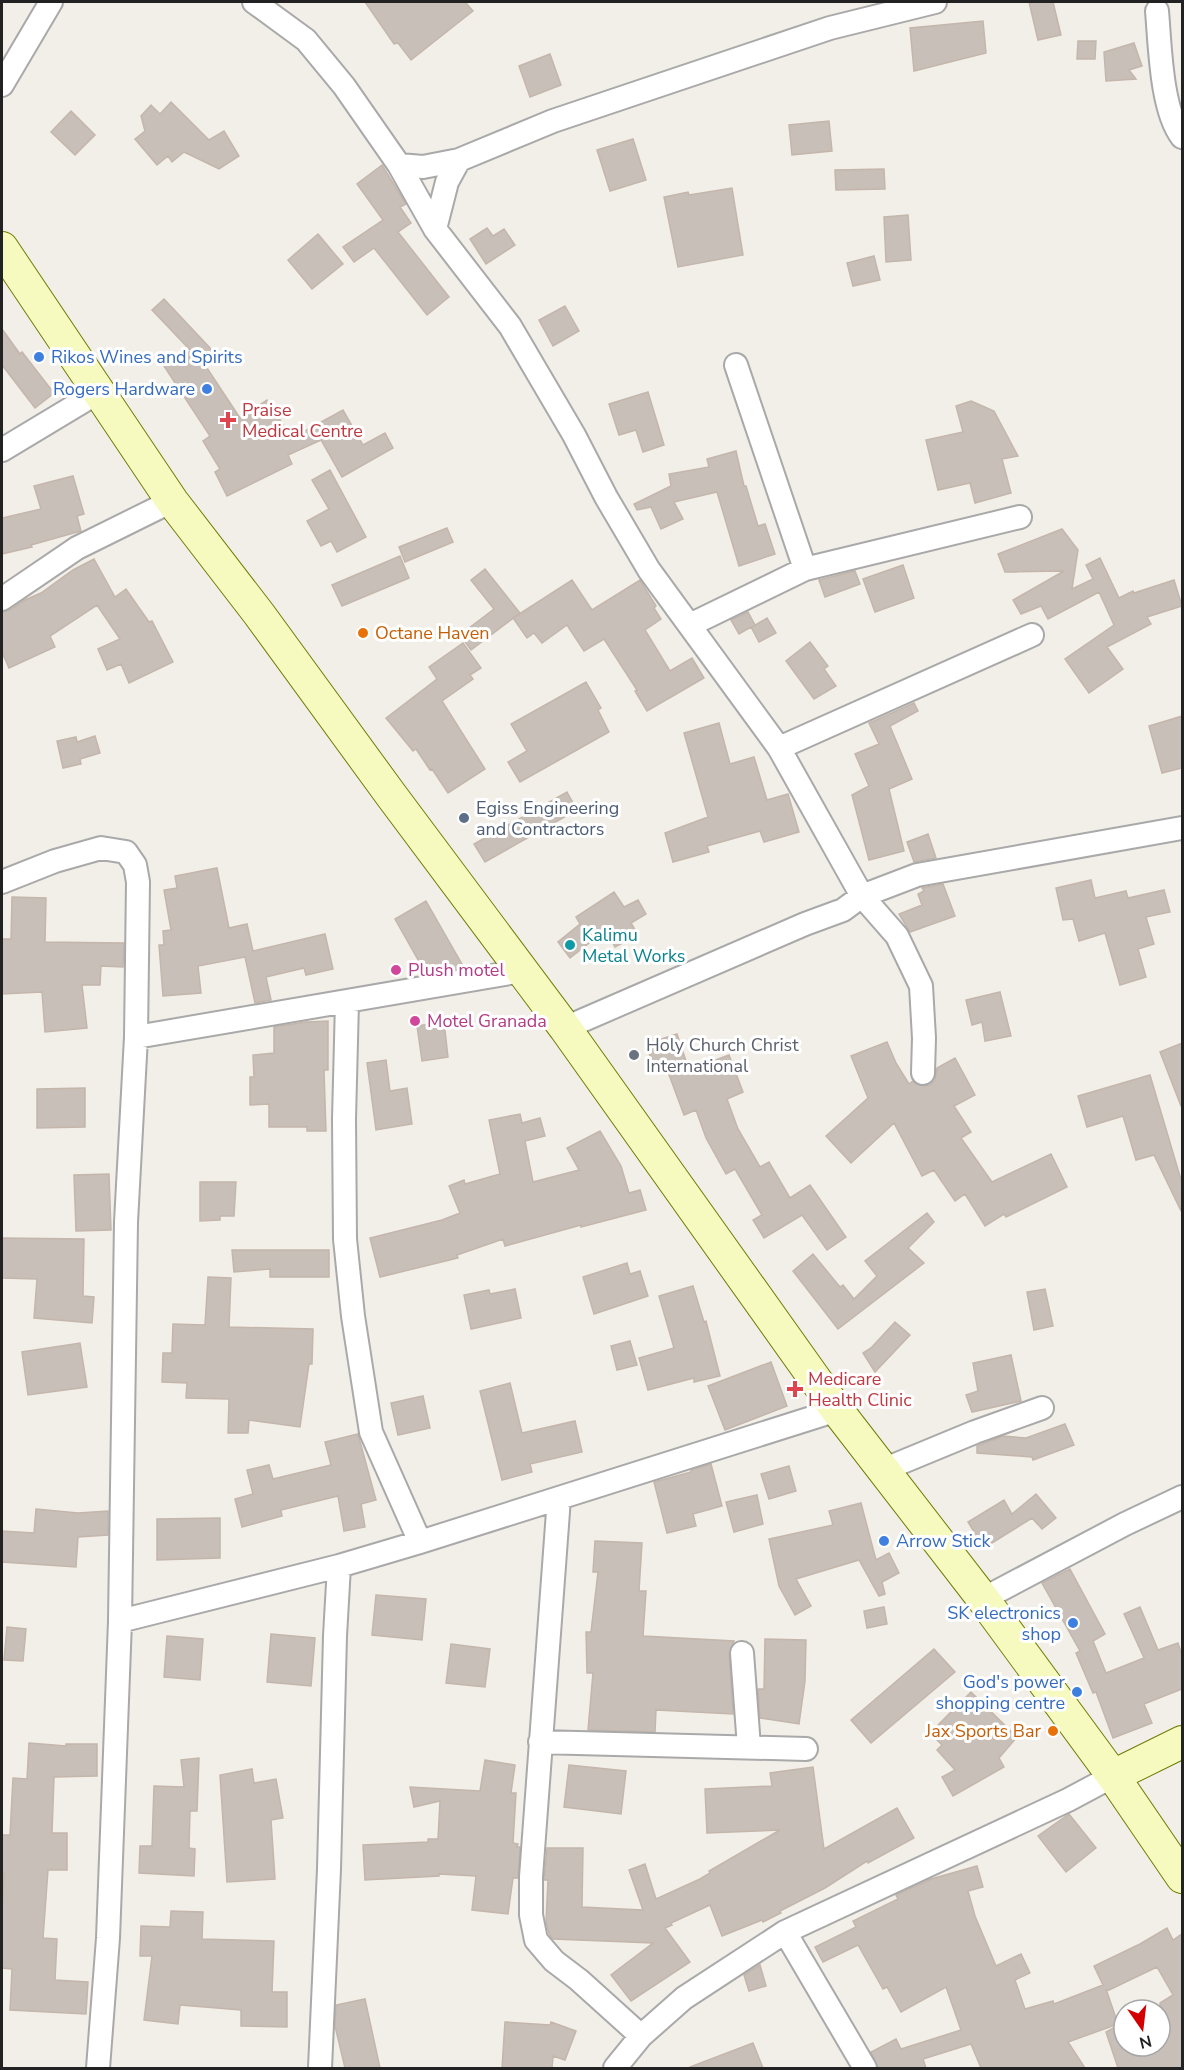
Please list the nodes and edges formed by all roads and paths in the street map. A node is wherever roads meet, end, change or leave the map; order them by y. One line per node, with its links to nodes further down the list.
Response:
1 (51, 2): 5 (street)
2 (254, 2): 8 (street)
3 (935, 2): 7 (street)
4 (1157, 11): 6 (street)
5 (2, 85)
6 (1182, 137)
7 (459, 160): 8 (street); 9 (street)
8 (399, 165): 9 (street)
9 (435, 229): 18 (street)
10 (2, 248): 12 (street)
11 (736, 365): 16 (street)
12 (100, 391): 13 (street); 14 (street)
13 (2, 450)
14 (172, 501): 17 (street); 24 (street)
15 (1020, 517): 16 (street)
16 (805, 569): 18 (street)
17 (2, 599)
18 (690, 625): 20 (street)
19 (1032, 635): 20 (street)
20 (779, 748): 23 (street)
21 (1182, 828): 23 (street)
22 (2, 882): 27 (street)
23 (862, 896): 26 (street); 28 (street)
24 (522, 971): 25 (street); 26 (street)
25 (347, 1002): 27 (street); 34 (street)
26 (565, 1028): 30 (street)
27 (136, 1037): 37 (street)
28 (923, 1073)
29 (1042, 1408): 31 (street)
30 (837, 1410): 31 (street); 33 (street)
31 (883, 1470): 36 (street)
32 (1182, 1497): 36 (street)
33 (559, 1498): 34 (street); 39 (street)
34 (420, 1542): 35 (street)
35 (339, 1566): 37 (street); 48 (street)
36 (983, 1599): 43 (street)
37 (120, 1621): 47 (street)
38 (742, 1653): 41 (street)
39 (540, 1742): 41 (street); 46 (street)
40 (1182, 1743): 43 (street)
41 (749, 1747): 42 (street)
42 (806, 1749)
43 (1113, 1776): 44 (street); 45 (street)
44 (1182, 1877)
45 (784, 1932): 46 (street); 50 (street)
46 (641, 2036): 49 (street)
47 (103, 2067)
48 (320, 2068)
49 (615, 2068)
50 (865, 2068)

